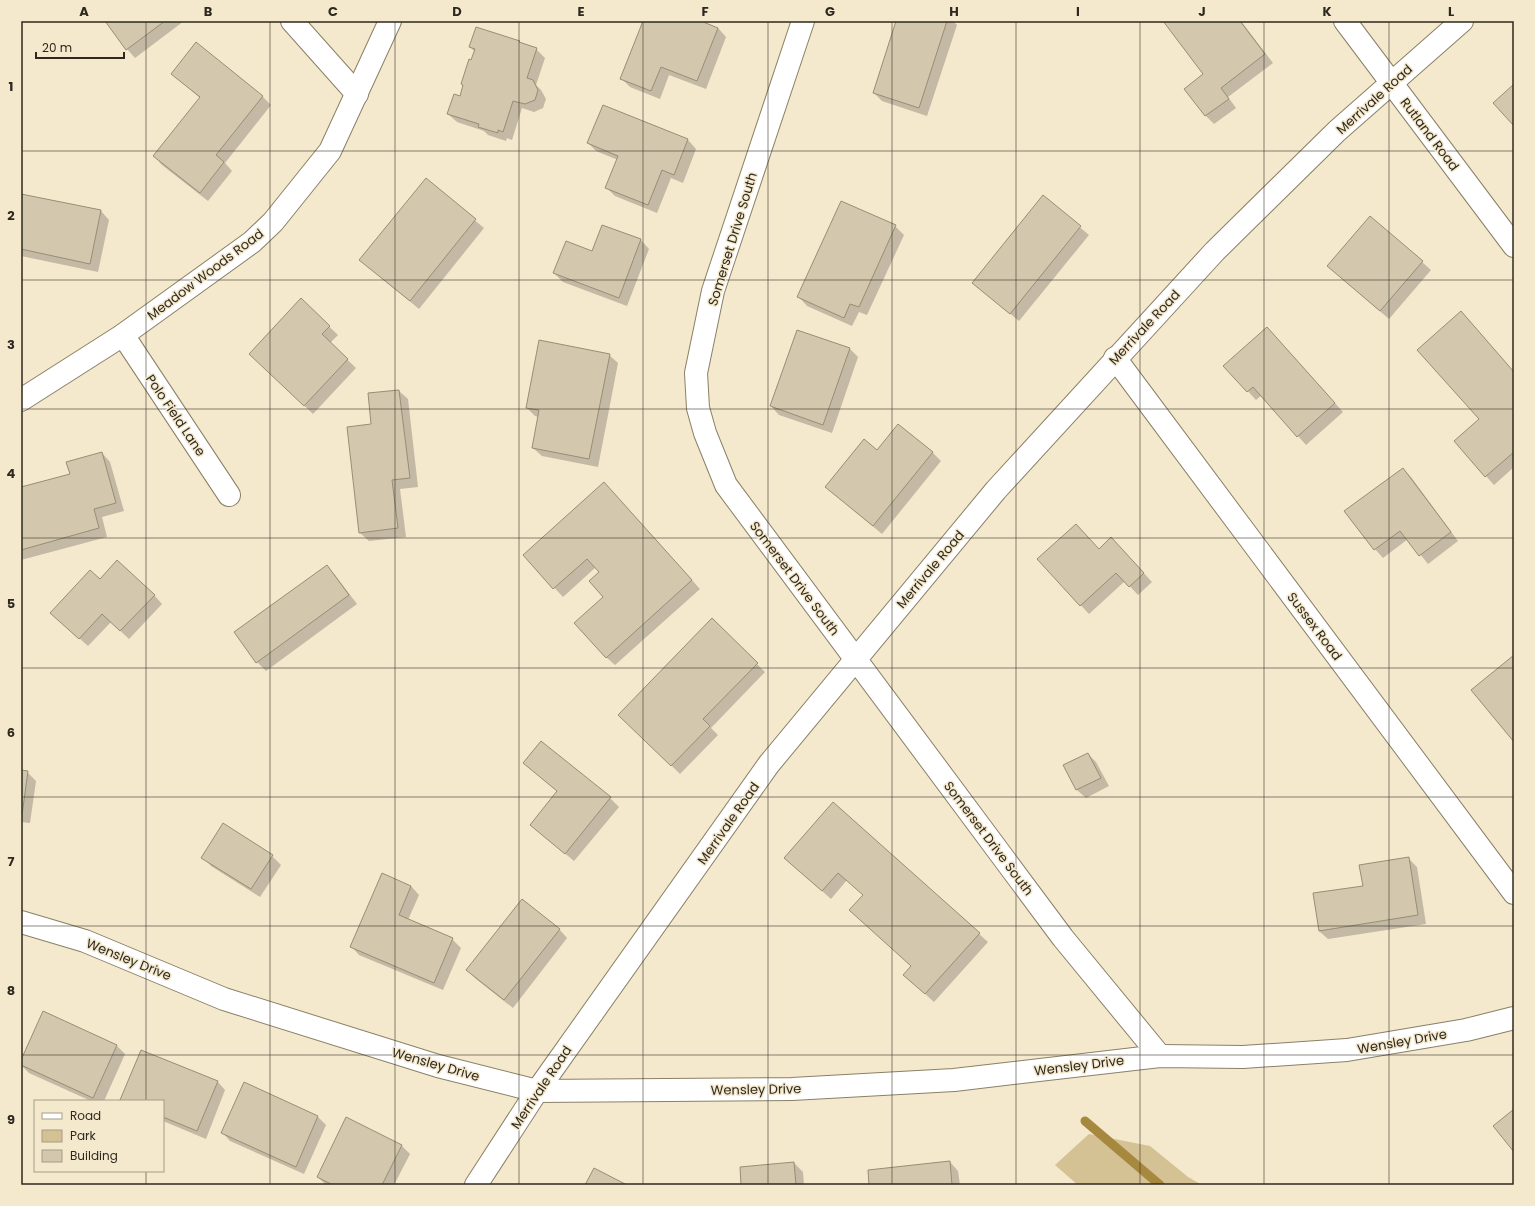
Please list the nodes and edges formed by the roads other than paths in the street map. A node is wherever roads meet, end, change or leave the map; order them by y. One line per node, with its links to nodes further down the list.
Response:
1 (292, 21): 7 (street)
2 (390, 21): 7 (street, Meadow Woods Road)
3 (802, 21): 13 (street, Somerset Drive South)
4 (1345, 21): 6 (street, Rutland Road)
5 (1462, 21): 6 (street, Merrivale Road)
6 (1392, 83): 8 (street, Rutland Road); 10 (street, Merrivale Road)
7 (357, 94): 9 (street, Meadow Woods Road)
8 (1514, 246)
9 (123, 335): 11 (street, Meadow Woods Road); 12 (street, Polo Field Lane)
10 (1116, 358): 13 (street, Merrivale Road); 14 (street, Sussex Road)
11 (21, 400)
12 (229, 495)
13 (855, 659): 17 (street, Somerset Drive South); 18 (street, Merrivale Road)
14 (1514, 893)
15 (21, 922): 18 (street, Wensley Drive)
16 (1514, 1018): 17 (street, Wensley Drive)
17 (1160, 1056): 18 (street, Wensley Drive)
18 (537, 1091): 19 (street, Merrivale Road)
19 (476, 1185)

